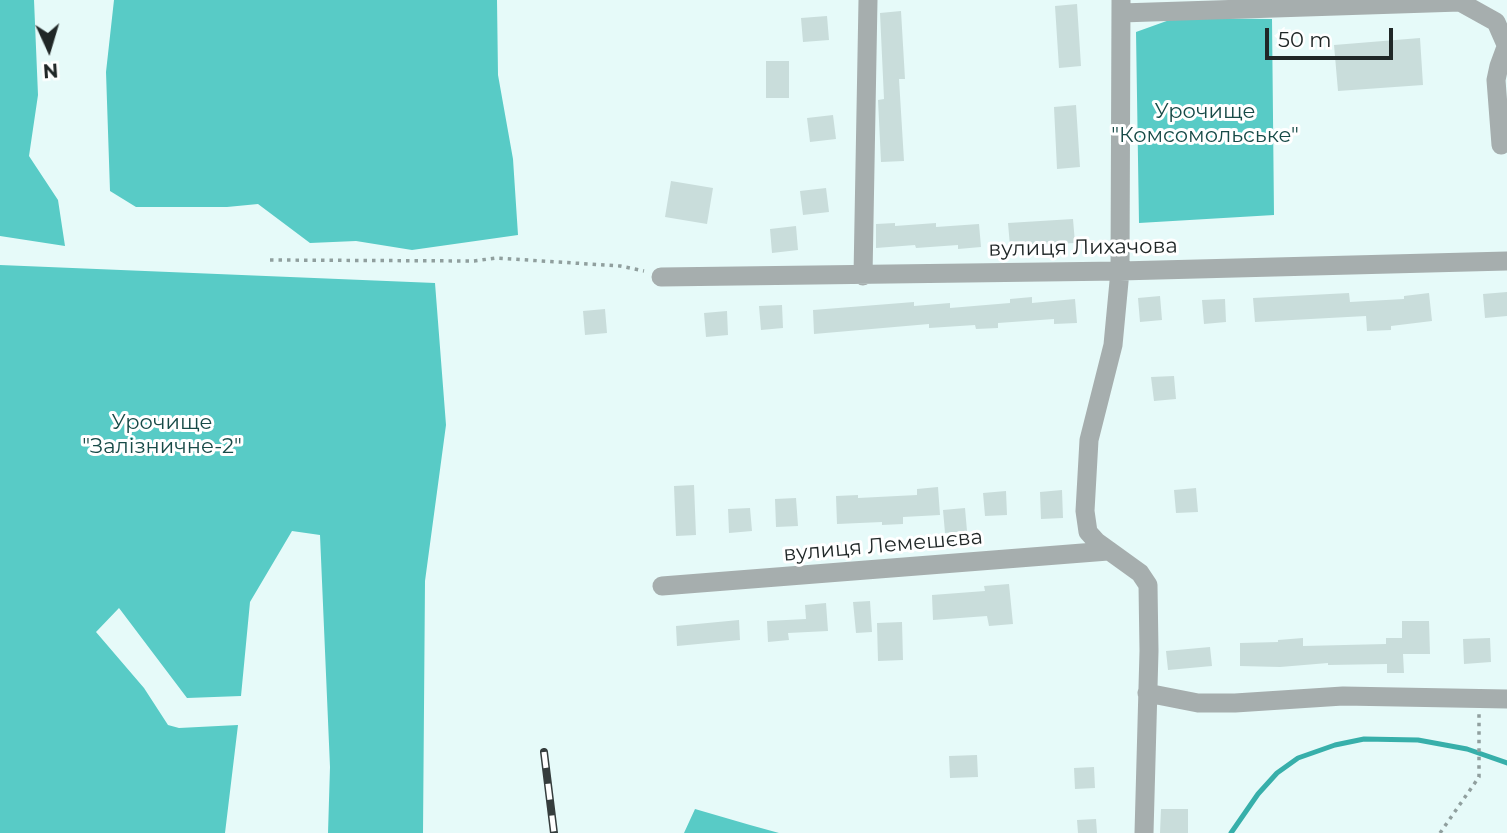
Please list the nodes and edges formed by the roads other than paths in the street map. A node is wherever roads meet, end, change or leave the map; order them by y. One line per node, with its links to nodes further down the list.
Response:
1 (868, 0): 7 (street)
2 (1121, 6): 3 (street); 6 (street)
3 (1507, 47): 4 (street)
4 (1501, 145)
5 (1507, 261): 6 (street, вулиця Лихачова)
6 (1120, 271): 7 (street, вулиця Лихачова); 9 (street)
7 (863, 276): 8 (street, вулиця Лихачова)
8 (661, 277)
9 (1103, 547): 10 (street, вулиця Лемешєва); 11 (street)
10 (662, 586)
11 (1147, 693): 12 (street); 13 (street)
12 (1507, 699)
13 (1144, 833)

